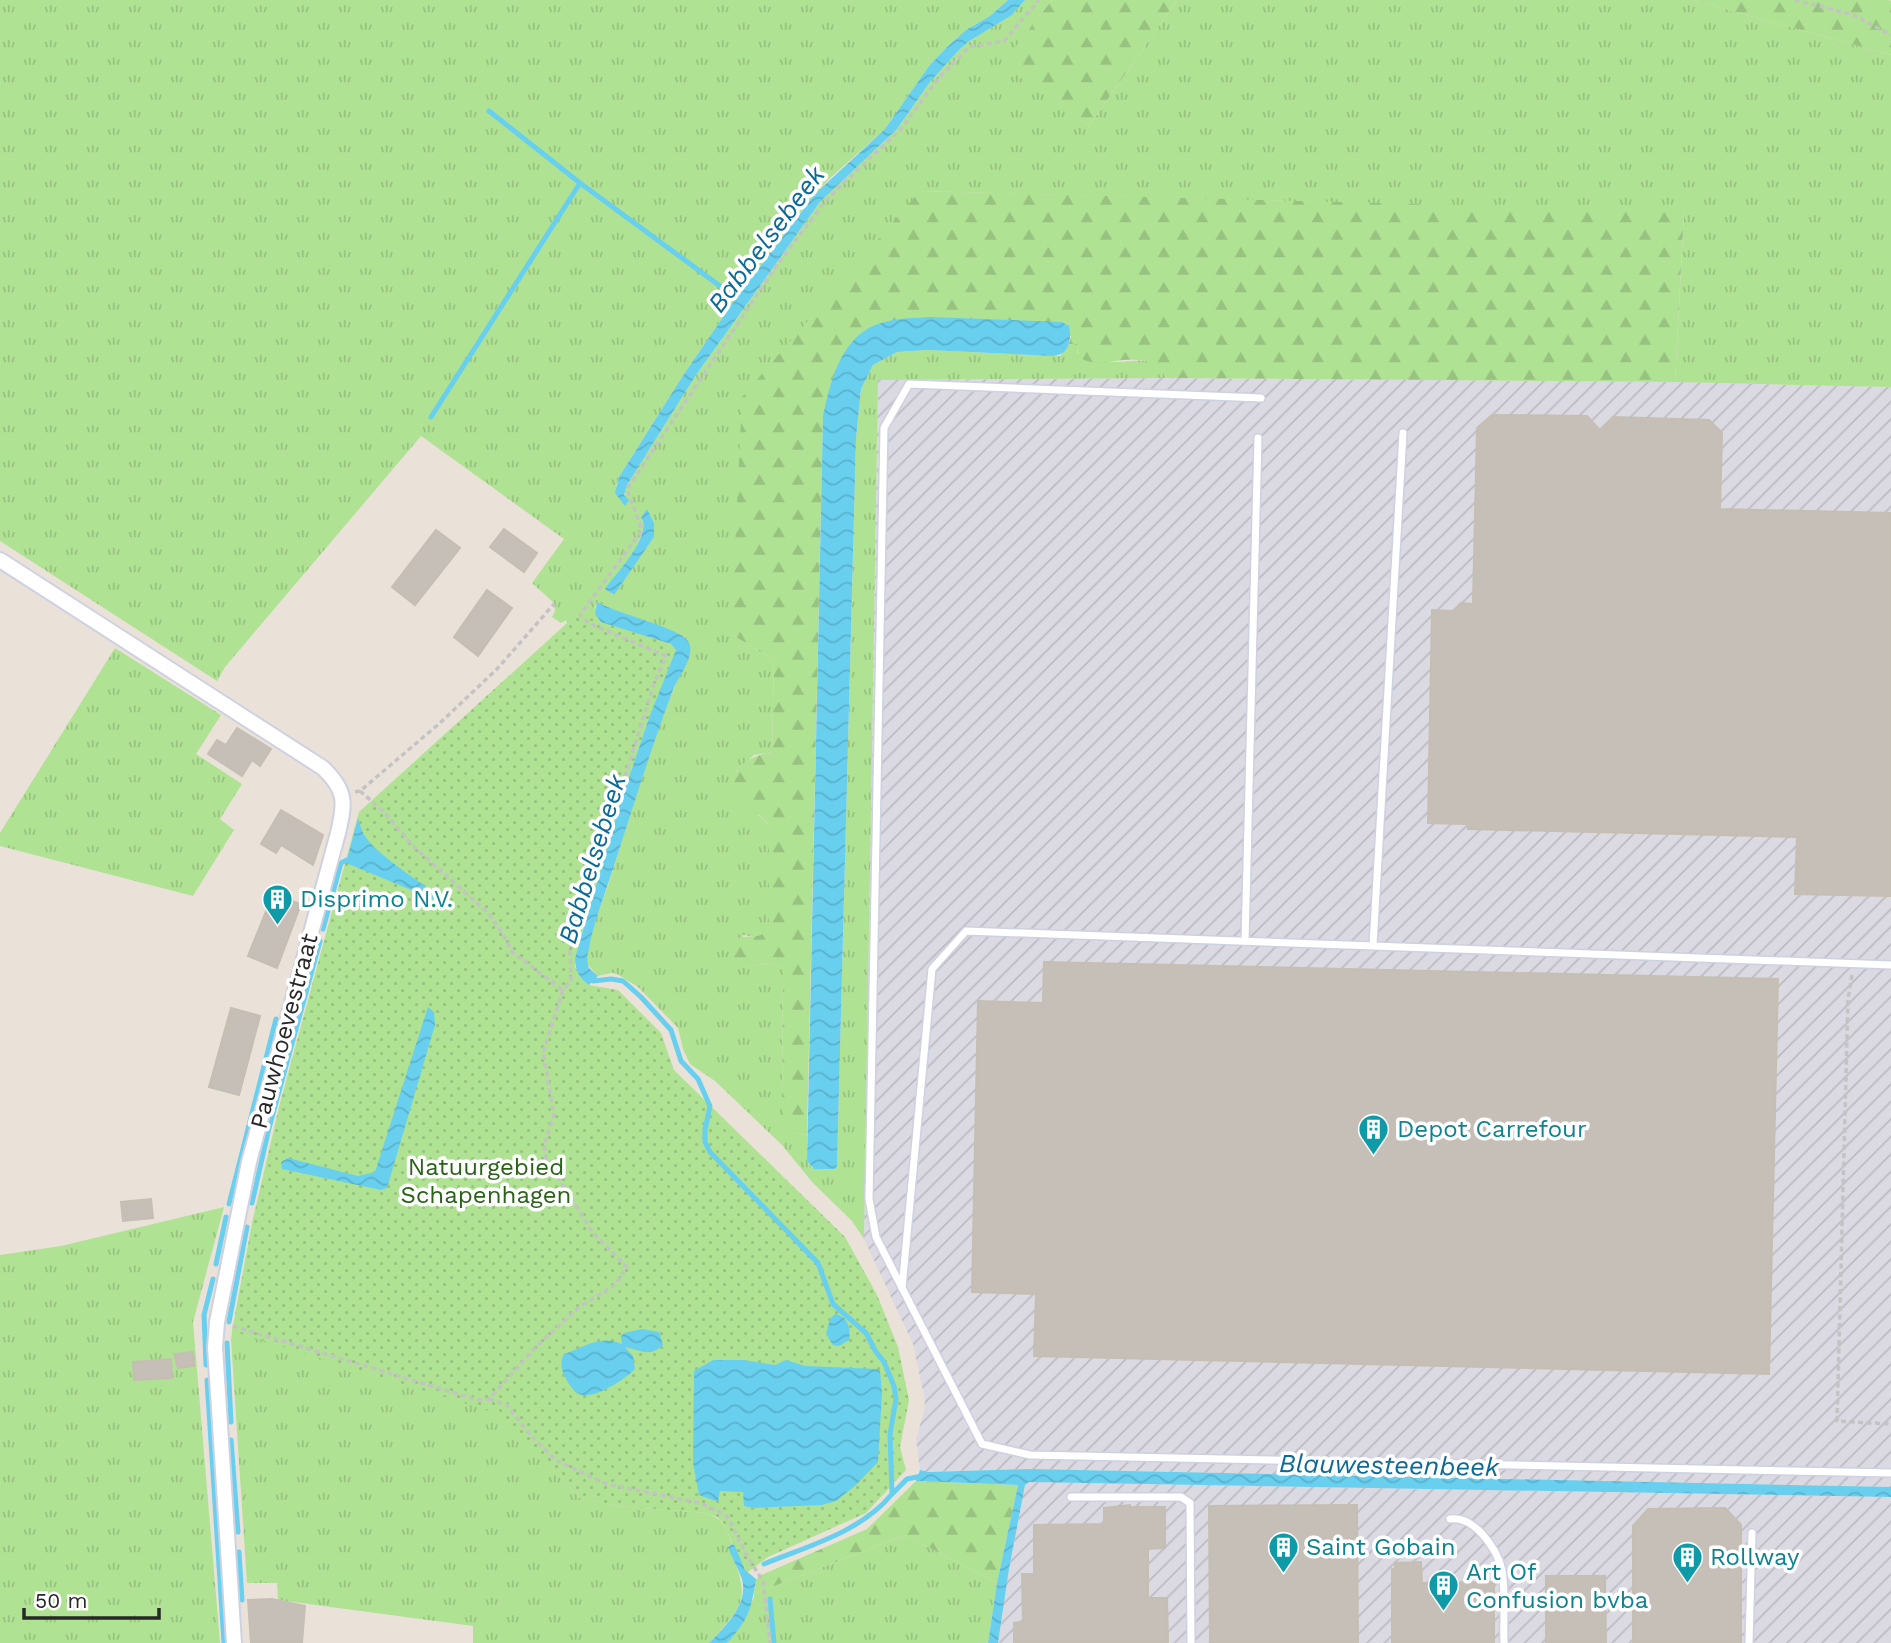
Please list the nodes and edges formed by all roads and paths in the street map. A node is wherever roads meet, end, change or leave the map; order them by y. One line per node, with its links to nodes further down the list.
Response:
1 (1039, 0): 15 (path)
2 (1795, 0): 3 (path)
3 (1891, 35)
4 (1261, 398): 16 (lane)
5 (1403, 433): 12 (lane)
6 (1258, 438): 11 (lane)
7 (0, 561): 10 (street)
8 (554, 604): 9 (path)
9 (360, 791): 10 (path); 15 (path)
10 (343, 795): 17 (street, Pauwhoevestraat)
11 (1245, 940): 12 (lane); 16 (lane)
12 (1373, 945): 13 (lane)
13 (1854, 962): 14 (lane); 19 (path)
14 (1891, 965)
15 (563, 989): 18 (path)
16 (902, 1289): 20 (lane)
17 (217, 1322): 18 (path); 24 (street, Pauwhoevestraat)
18 (489, 1399): 25 (path)
19 (1891, 1424)
20 (1891, 1473)
21 (1070, 1497): 26 (lane)
22 (1450, 1519): 27 (lane)
23 (1752, 1533): 28 (lane)
24 (234, 1643)
25 (770, 1643)
26 (1191, 1643)
27 (1504, 1643)
28 (1749, 1643)

